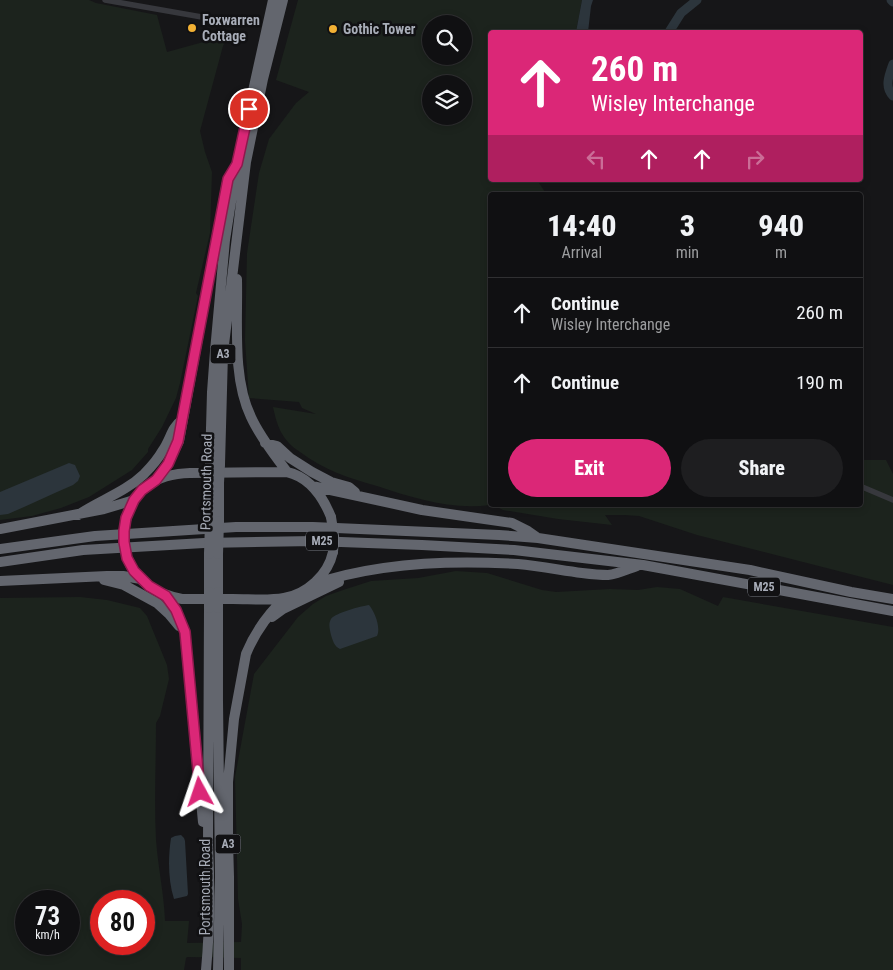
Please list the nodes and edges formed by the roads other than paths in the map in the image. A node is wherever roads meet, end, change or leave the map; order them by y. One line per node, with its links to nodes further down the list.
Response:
1 (106, 0): 4 (street)
2 (273, 0): 5 (highway, Portsmouth Road / A3)
3 (283, 0): 6 (highway, Portsmouth Road / A3)
4 (236, 24)
5 (237, 164): 7 (highway, A3); 9 (highway, Portsmouth Road / A3)
6 (235, 246): 8 (highway, A3); 9 (highway, Portsmouth Road / A3)
7 (182, 420): 11 (highway, A3); 17 (highway)
8 (265, 443): 10 (highway, A3); 14 (highway, M25)
9 (215, 464): 31 (highway, Portsmouth Road / A3, bridge)
10 (287, 472): 11 (highway); 12 (highway)
11 (156, 480): 15 (highway)
12 (312, 486): 14 (highway, M25); 27 (highway, bridge)
13 (863, 487): 16 (street)
14 (358, 495): 19 (highway, M25)
15 (134, 500): 17 (highway); 25 (highway, bridge)
16 (893, 500)
17 (78, 515): 18 (highway)
18 (0, 529)
19 (538, 538): 20 (highway, M25); 30 (highway, M25)
20 (0, 549)
21 (0, 562): 22 (highway, M25)
22 (643, 565): 23 (highway, M25); 32 (highway, M25)
23 (365, 571): 27 (highway); 33 (highway, M25)
24 (97, 577): 25 (highway); 26 (highway); 34 (highway)
25 (141, 579): 28 (highway)
26 (0, 581)
27 (314, 584): 29 (highway)
28 (166, 596): 29 (highway); 34 (highway, A3)
29 (285, 598): 33 (highway, A3)
30 (893, 599)
31 (214, 608): 35 (highway, Portsmouth Road / A3); 37 (highway, Portsmouth Road / A3)
32 (893, 611)
33 (264, 622): 38 (highway, A3)
34 (185, 632): 35 (highway, A3)
35 (208, 845): 36 (highway, Portsmouth Road / A3)
36 (206, 970)
37 (218, 970)
38 (229, 970)

